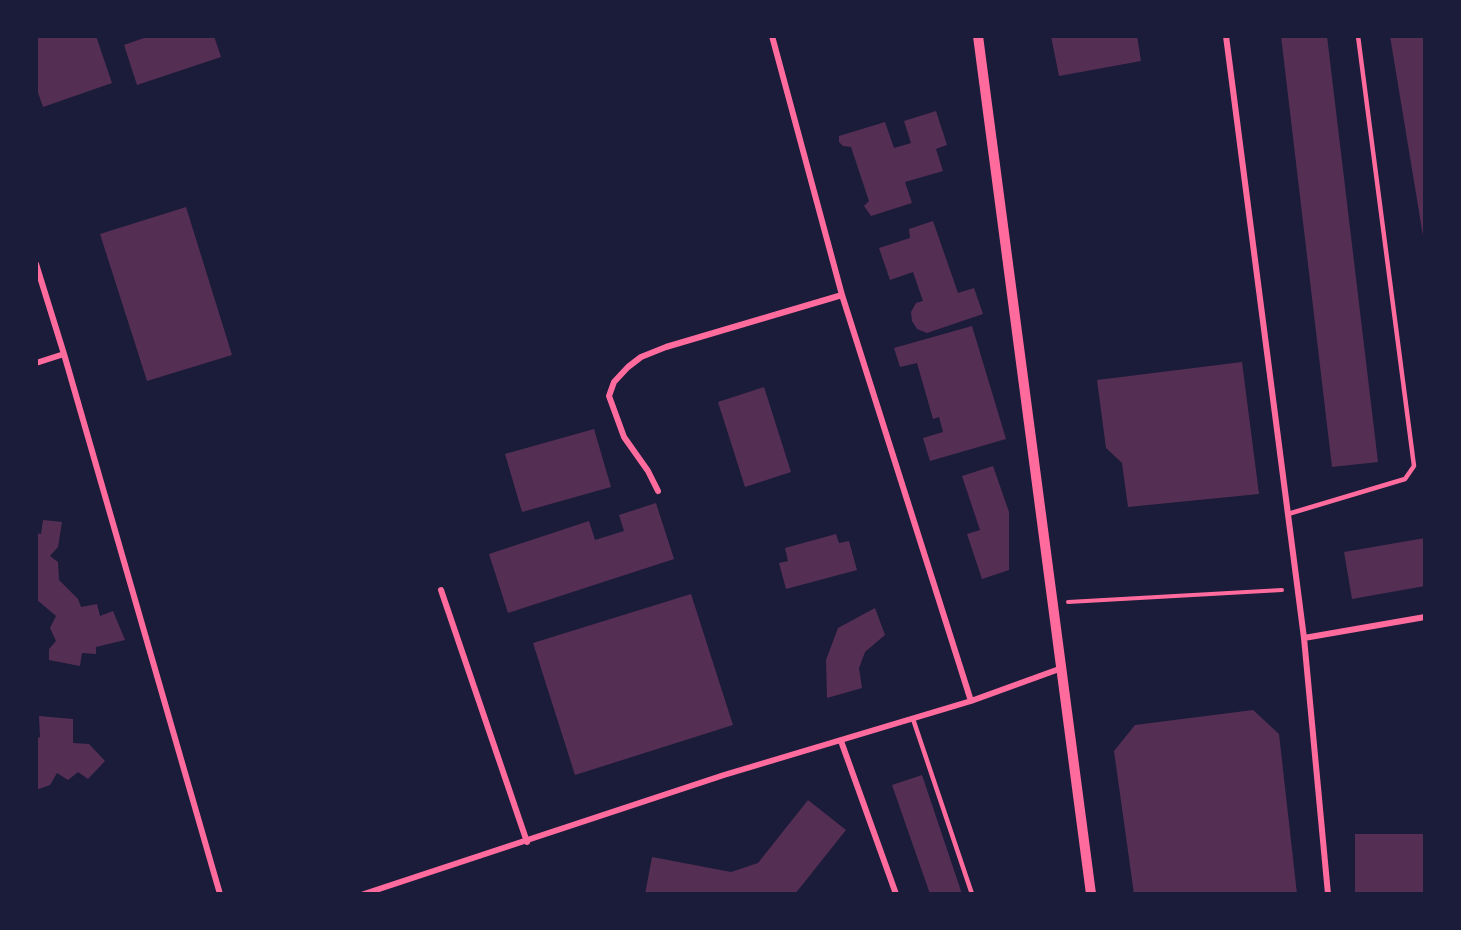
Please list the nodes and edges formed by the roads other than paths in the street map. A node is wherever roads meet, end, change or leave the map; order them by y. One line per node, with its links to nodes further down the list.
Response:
1 (772, 36): 6 (street)
2 (978, 36): 14 (street)
3 (1226, 36): 10 (street)
4 (1358, 36): 10 (lane)
5 (36, 264): 7 (street)
6 (842, 295): 9 (street); 15 (street)
7 (64, 354): 8 (street); 19 (street)
8 (36, 363)
9 (658, 491)
10 (1288, 514): 13 (street)
11 (441, 590): 18 (street)
12 (1425, 617): 13 (street)
13 (1304, 638): 24 (street)
14 (1062, 668): 15 (street); 23 (street)
15 (971, 701): 16 (street)
16 (913, 719): 17 (street); 22 (lane)
17 (841, 741): 18 (street); 21 (street)
18 (527, 842): 20 (street)
19 (220, 894)
20 (364, 894)
21 (896, 894)
22 (972, 894)
23 (1091, 894)
24 (1328, 894)

